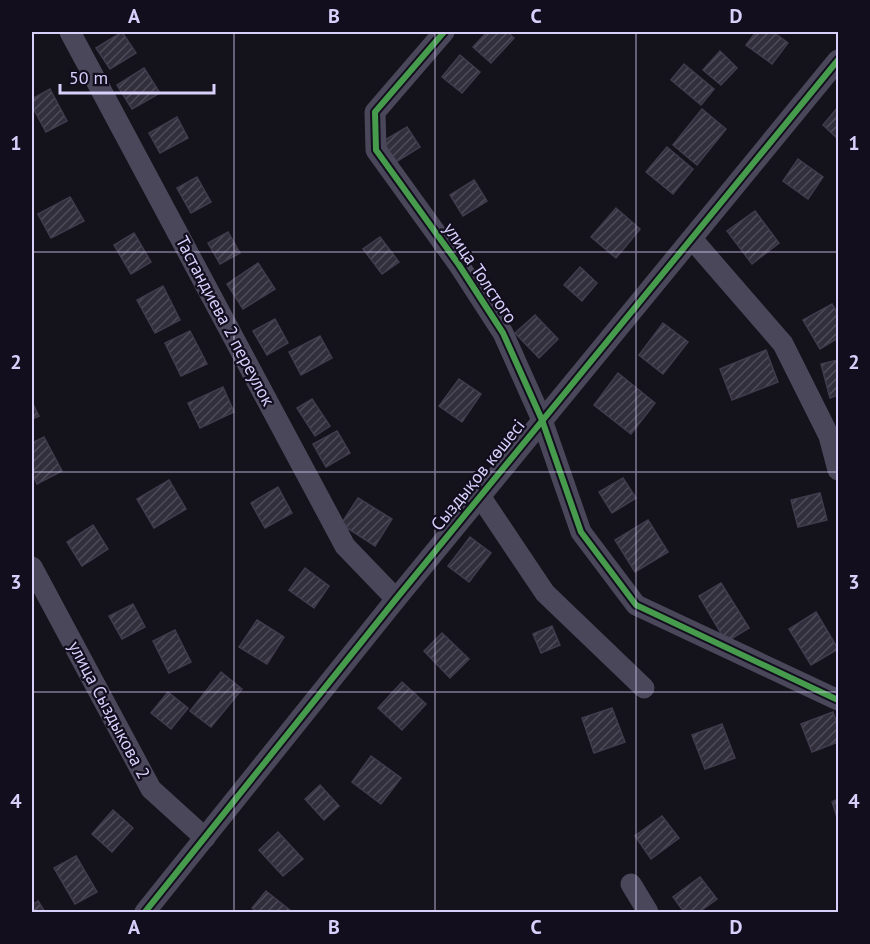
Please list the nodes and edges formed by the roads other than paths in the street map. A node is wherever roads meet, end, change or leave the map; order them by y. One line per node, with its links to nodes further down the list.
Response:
1 (70, 32): 9 (street, Тастандиева 2 переулок)
2 (444, 32): 5 (street, улица Толстого)
3 (838, 60): 4 (street, Сыздықов көшесі)
4 (692, 239): 5 (street, Сыздықов көшесі); 6 (street)
5 (542, 420): 7 (street, Сыздықов көшесі); 11 (street, улица Толстого)
6 (838, 470)
7 (480, 496): 9 (street, Сыздықов көшесі); 10 (street)
8 (32, 567): 12 (street, улица Сыздыкова 2)
9 (396, 599): 12 (street, Сыздықов көшесі)
10 (644, 688)
11 (838, 700)
12 (206, 838): 14 (street, Сыздықов көшесі)
13 (630, 884): 15 (street)
14 (145, 912)
15 (648, 912)

